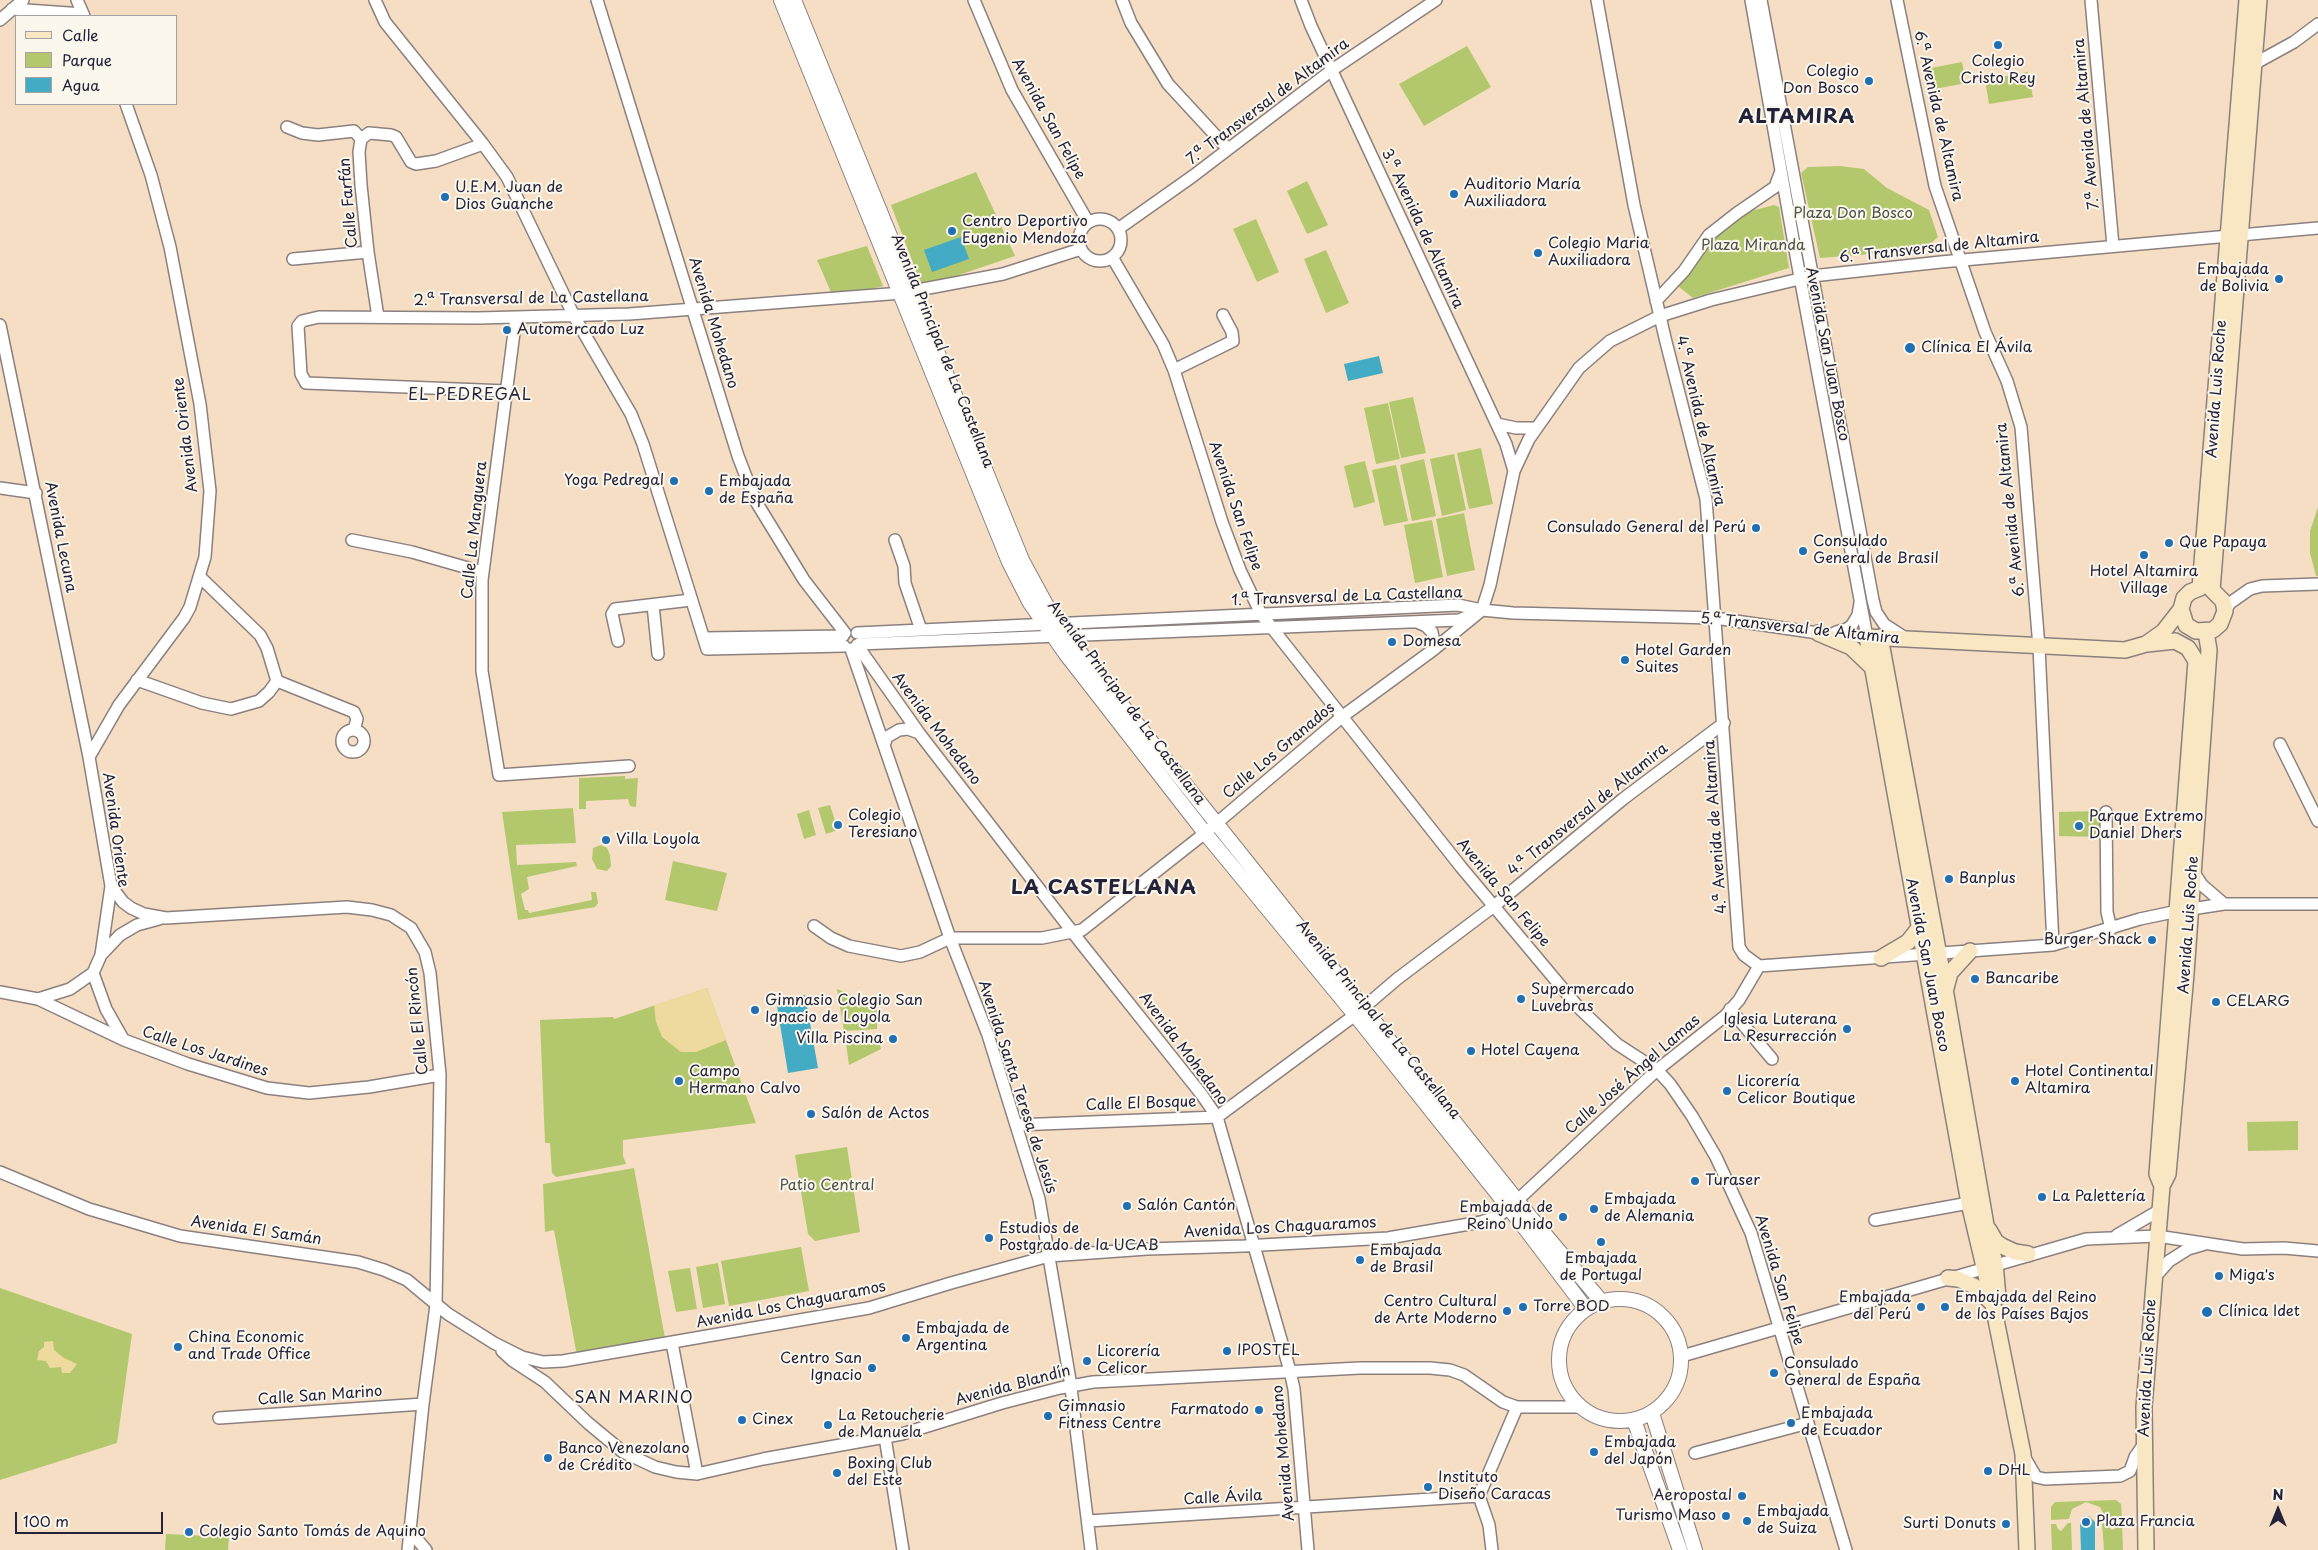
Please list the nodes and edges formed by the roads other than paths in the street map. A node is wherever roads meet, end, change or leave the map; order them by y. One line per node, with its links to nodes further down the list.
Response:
1 (23, 0): 18 (street)
2 (77, 0): 19 (street)
3 (375, 0): 27 (street)
4 (598, 0): 43 (street, Avenida Mohedano)
5 (781, 0): 41 (street, Avenida Principal de La Castellana)
6 (794, 0): 41 (street, Avenida Principal de La Castellana)
7 (974, 0): 30 (street, Avenida San Felipe)
8 (1122, 0): 28 (street)
9 (1301, 0): 23 (street, 3.ª Avenida de Altamira)
10 (1436, 0): 23 (street, 7.ª Transversal de Altamira)
11 (1596, 0): 42 (street, 4.ª Avenida de Altamira)
12 (1752, 0): 29 (street, Avenida San Juan Bosco)
13 (1761, 0): 40 (street, Avenida San Juan Bosco)
14 (1897, 0): 39 (street, 6.ª Avenida de Altamira)
15 (2091, 0): 34 (street, 7.ª Avenida de Altamira)
16 (2247, 0): 33 (main road, Avenida Luis Roche)
17 (2259, 0): 22 (main road, Avenida Luis Roche)
18 (12, 9): 19 (street); 20 (street)
19 (84, 15)
20 (0, 20)
21 (2318, 24): 22 (street)
22 (2254, 64): 33 (main road, Avenida Luis Roche)
23 (1332, 70): 28 (street, 7.ª Transversal de Altamira); 52 (street, 3.ª Avenida de Altamira)
24 (126, 105): 60 (street, Avenida Oriente)
25 (287, 127): 26 (street)
26 (361, 139): 27 (street, Calle Farfán); 36 (street, Calle Farfán)
27 (483, 144): 45 (street)
28 (1228, 149): 32 (street, 7.ª Transversal de Altamira)
29 (1782, 167): 40 (street, Avenida San Juan Bosco); 42 (street)
30 (1088, 222): 32 (street); 35 (street)
31 (2318, 228): 33 (street, 6.ª Transversal de Altamira)
32 (1118, 229): 37 (street)
33 (2235, 236): 34 (street, 6.ª Transversal de Altamira); 65 (main road, Avenida Luis Roche); 67 (main road, Avenida Luis Roche)
34 (2113, 246): 39 (street, 6.ª Transversal de Altamira)
35 (1081, 249): 37 (street); 41 (street, 2.ª Transversal de La Castellana)
36 (368, 252): 38 (street); 47 (street, Calle Farfán)
37 (1112, 258): 50 (street, Avenida San Felipe)
38 (293, 259)
39 (1960, 260): 40 (street, 6.ª Transversal de Altamira); 81 (street, 6.ª Avenida de Altamira)
40 (1807, 277): 46 (street, 6.ª Transversal de Altamira); 63 (street, Avenida San Juan Bosco); 79 (street, Avenida San Juan Bosco)
41 (907, 292): 43 (street, 2.ª Transversal de La Castellana); 73 (street, Avenida Principal de La Castellana)
42 (1656, 302): 46 (street, 4.ª Avenida de Altamira)
43 (692, 308): 45 (street, 2.ª Transversal de La Castellana); 78 (street, Avenida Mohedano)
44 (1223, 315): 50 (street)
45 (574, 316): 48 (street, 2.ª Transversal de La Castellana); 62 (street)
46 (1660, 316): 53 (street, 6.ª Transversal de Altamira); 69 (street, 4.ª Avenida de Altamira)
47 (378, 317): 48 (street, 2.ª Transversal de La Castellana); 51 (street, 2.ª Transversal de La Castellana)
48 (516, 317): 51 (street, Calle La Manguera)
49 (0, 324): 56 (street, Avenida Lecuna)
50 (1174, 370): 68 (street, Avenida San Felipe)
51 (506, 391): 59 (street, Calle La Manguera)
52 (1496, 424): 53 (street); 54 (street, 3.ª Avenida de Altamira)
53 (1536, 428): 54 (street, 6.ª Transversal de Altamira)
54 (1514, 471): 66 (street, 6.ª Transversal de Altamira)
55 (0, 488): 56 (street)
56 (36, 493): 94 (street, Avenida Lecuna)
57 (352, 540): 59 (street)
58 (895, 540): 72 (street)
59 (482, 572): 95 (street, Calle La Manguera)
60 (200, 577): 86 (street, Avenida Oriente); 87 (street)
61 (2318, 584): 67 (street)
62 (692, 600): 64 (street); 78 (street, 1.ª Transversal de La Castellana)
63 (1860, 601): 74 (street, Avenida San Juan Bosco); 76 (street)
64 (652, 605): 77 (street); 83 (street)
65 (2181, 609): 75 (main road); 80 (main road, 5.ª Transversal de Altamira)
66 (1482, 610): 68 (street, 1.ª Transversal de La Castellana); 69 (street, 5.ª Transversal de Altamira); 70 (street, 1.ª Transversal de La Castellana); 82 (street, Calle Los Granados)
67 (2225, 612): 75 (main road)
68 (1261, 614): 71 (street, Avenida San Felipe); 73 (street, 1.ª Transversal de La Castellana)
69 (1715, 618): 76 (street, 5.ª Transversal de Altamira); 89 (street, 4.ª Avenida de Altamira)
70 (1415, 622): 71 (street, 1.ª Transversal de La Castellana); 82 (street)
71 (1271, 627): 73 (street, 1.ª Transversal de La Castellana); 88 (street, Avenida San Felipe)
72 (921, 630): 73 (street, 1.ª Transversal de La Castellana); 78 (street, 1.ª Transversal de La Castellana)
73 (1055, 630): 78 (street, 1.ª Transversal de La Castellana); 98 (street, Avenida Principal de La Castellana); 99 (street, Avenida Principal de La Castellana)
74 (1871, 632): 76 (street, 5.ª Transversal de Altamira); 79 (main road, 5.ª Transversal de Altamira); 84 (main road, Avenida San Juan Bosco)
75 (2206, 632): 100 (main road, Avenida Luis Roche)
76 (1818, 633): 84 (main road)
77 (618, 640)
78 (851, 641): 91 (street, Avenida Mohedano); 93 (street, Avenida Santa Teresa de Jesús)
79 (1915, 641): 81 (main road, 5.ª Transversal de Altamira); 84 (main road)
80 (2146, 644): 81 (main road, 5.ª Transversal de Altamira); 85 (main road, 5.ª Transversal de Altamira)
81 (2039, 647): 112 (street, 6.ª Avenida de Altamira)
82 (1433, 650): 88 (street, Calle Los Granados)
83 (658, 654)
84 (1879, 669): 108 (main road, Avenida San Juan Bosco); 114 (main road, Avenida San Juan Bosco)
85 (2196, 670): 105 (main road, Avenida Luis Roche)
86 (137, 680): 87 (street); 94 (street, Avenida Oriente)
87 (277, 681): 90 (street)
88 (1343, 716): 98 (street, Calle Los Granados); 104 (street, Avenida San Felipe)
89 (1724, 723): 104 (street, 4.ª Transversal de Altamira); 117 (street, 4.ª Avenida de Altamira)
90 (354, 730)
91 (919, 733): 93 (street); 110 (street, Avenida Mohedano)
92 (2280, 744): 97 (street)
93 (884, 745): 111 (street, Avenida Santa Teresa de Jesús)
94 (89, 757): 101 (street, Avenida Oriente)
95 (629, 766)
96 (2106, 812): 109 (street)
97 (2318, 821)
98 (1216, 824): 99 (street, Calle Los Granados); 123 (street, Avenida Principal de La Castellana)
99 (1205, 833): 110 (street, Calle Los Granados); 123 (street, Avenida Principal de La Castellana)
100 (2192, 870): 102 (street); 105 (main road, Avenida Luis Roche)
101 (111, 886): 106 (street, Calle El Rincón); 115 (street, Avenida Oriente)
102 (2224, 904): 103 (street); 105 (street)
103 (2318, 904)
104 (1494, 906): 123 (street, 4.ª Transversal de Altamira); 126 (street, Avenida San Felipe)
105 (2184, 910): 109 (street); 133 (main road, Avenida Luis Roche)
106 (166, 918): 115 (street, Calle El Rincón); 127 (street, Calle El Rincón)
107 (814, 926): 111 (street, Calle Los Granados)
108 (1919, 928): 114 (main road, Avenida San Juan Bosco); 116 (main road)
109 (2111, 929): 112 (street)
110 (1074, 932): 111 (street, Calle Los Granados); 128 (street, Avenida Mohedano)
111 (950, 938): 129 (street, Avenida Santa Teresa de Jesús)
112 (2053, 945): 113 (street)
113 (1970, 951): 114 (street); 119 (main road)
114 (1932, 954): 116 (street); 119 (main road, Avenida San Juan Bosco); 131 (main road, Avenida San Juan Bosco)
115 (100, 955): 118 (street, Avenida Oriente)
116 (1881, 958): 117 (street)
117 (1758, 966): 122 (street, Calle José Ángel Lamas)
118 (93, 973): 121 (street); 124 (street)
119 (1945, 990): 135 (main road, Avenida San Juan Bosco)
120 (0, 992): 121 (street, Calle Los Jardines)
121 (38, 999): 124 (street, Calle Los Jardines)
122 (1730, 1009): 125 (street); 126 (street, Calle José Ángel Lamas)
123 (1359, 1011): 128 (street, Calle El Bosque); 132 (street, Avenida Principal de La Castellana)
124 (124, 1040): 127 (street, Calle Los Jardines)
125 (1772, 1059)
126 (1657, 1070): 132 (street, Calle José Ángel Lamas); 150 (street, Avenida San Felipe)
127 (440, 1074): 147 (street, Calle El Rincón)
128 (1217, 1117): 129 (street, Calle El Bosque); 139 (street, Avenida Mohedano)
129 (1016, 1125): 142 (street, Avenida Santa Teresa de Jesús)
130 (0, 1172): 147 (street, Avenida El Samán)
131 (1969, 1203): 134 (street); 143 (main road, Avenida San Juan Bosco)
132 (1513, 1204): 139 (street, Avenida Los Chaguaramos); 146 (street, Avenida Principal de La Castellana); 149 (street, Avenida Principal de La Castellana)
133 (2160, 1210): 136 (street); 137 (main road, Avenida Luis Roche)
134 (1875, 1220)
135 (1986, 1224): 141 (main road); 143 (main road, Avenida San Juan Bosco)
136 (2116, 1236): 137 (street); 141 (street)
137 (2157, 1236): 138 (street); 145 (main road, Avenida Luis Roche)
138 (2206, 1244): 140 (street); 145 (street)
139 (1254, 1245): 142 (street, Avenida Los Chaguaramos); 155 (street, Avenida Mohedano)
140 (2318, 1250)
141 (2028, 1254): 143 (street)
142 (1049, 1256): 152 (street, Avenida Los Chaguaramos); 157 (street, Avenida Santa Teresa de Jesús)
143 (1989, 1266): 144 (street); 148 (main road, Avenida San Juan Bosco)
144 (1948, 1278): 148 (main road); 150 (street)
145 (2153, 1280): 166 (main road, Avenida Luis Roche)
146 (1602, 1302): 149 (street); 153 (street)
147 (436, 1305): 151 (street, Avenida El Samán); 158 (street, Calle El Rincón)
148 (1994, 1305): 168 (main road, Avenida San Juan Bosco)
149 (1586, 1309): 160 (street)
150 (1779, 1329): 153 (street); 164 (street, Avenida San Felipe)
151 (494, 1343): 154 (street, Avenida Los Chaguaramos); 156 (street, Avenida Blandín)
152 (672, 1343): 154 (street, Avenida Los Chaguaramos); 169 (street)
153 (1682, 1356): 161 (street)
154 (543, 1362): 156 (street)
155 (1290, 1371): 157 (street, Avenida Blandín); 159 (street, Avenida Blandín); 171 (street, Avenida Mohedano)
156 (545, 1382): 169 (street, Avenida Blandín)
157 (1070, 1386): 165 (street, Avenida Blandín); 172 (street, Avenida Santa Teresa de Jesús)
158 (423, 1404): 162 (street, Calle San Marino); 173 (street, Calle El Rincón)
159 (1517, 1407): 160 (street, Avenida Blandín); 170 (street)
160 (1580, 1407): 163 (street)
161 (1652, 1413): 163 (street); 182 (street)
162 (219, 1418)
163 (1634, 1420): 181 (street)
164 (1808, 1423): 167 (street); 183 (street, Avenida San Felipe)
165 (885, 1438): 169 (street, Avenida Blandín); 177 (street)
166 (2144, 1444): 168 (street); 184 (main road, Avenida Luis Roche)
167 (1695, 1453)
168 (2023, 1454): 174 (main road, Avenida San Juan Bosco)
169 (697, 1474)
170 (1479, 1496): 171 (street, Calle Ávila); 180 (street)
171 (1304, 1508): 172 (street, Calle Ávila); 179 (street, Avenida Mohedano)
172 (1088, 1521): 178 (street, Avenida Santa Teresa de Jesús)
173 (410, 1531): 175 (street, Calle El Rincón); 176 (street)
174 (2026, 1549)
175 (408, 1550)
176 (426, 1550)
177 (903, 1550)
178 (1091, 1550)
179 (1308, 1550)
180 (1492, 1550)
181 (1680, 1550)
182 (1695, 1550)
183 (1846, 1550)
184 (2146, 1550)

